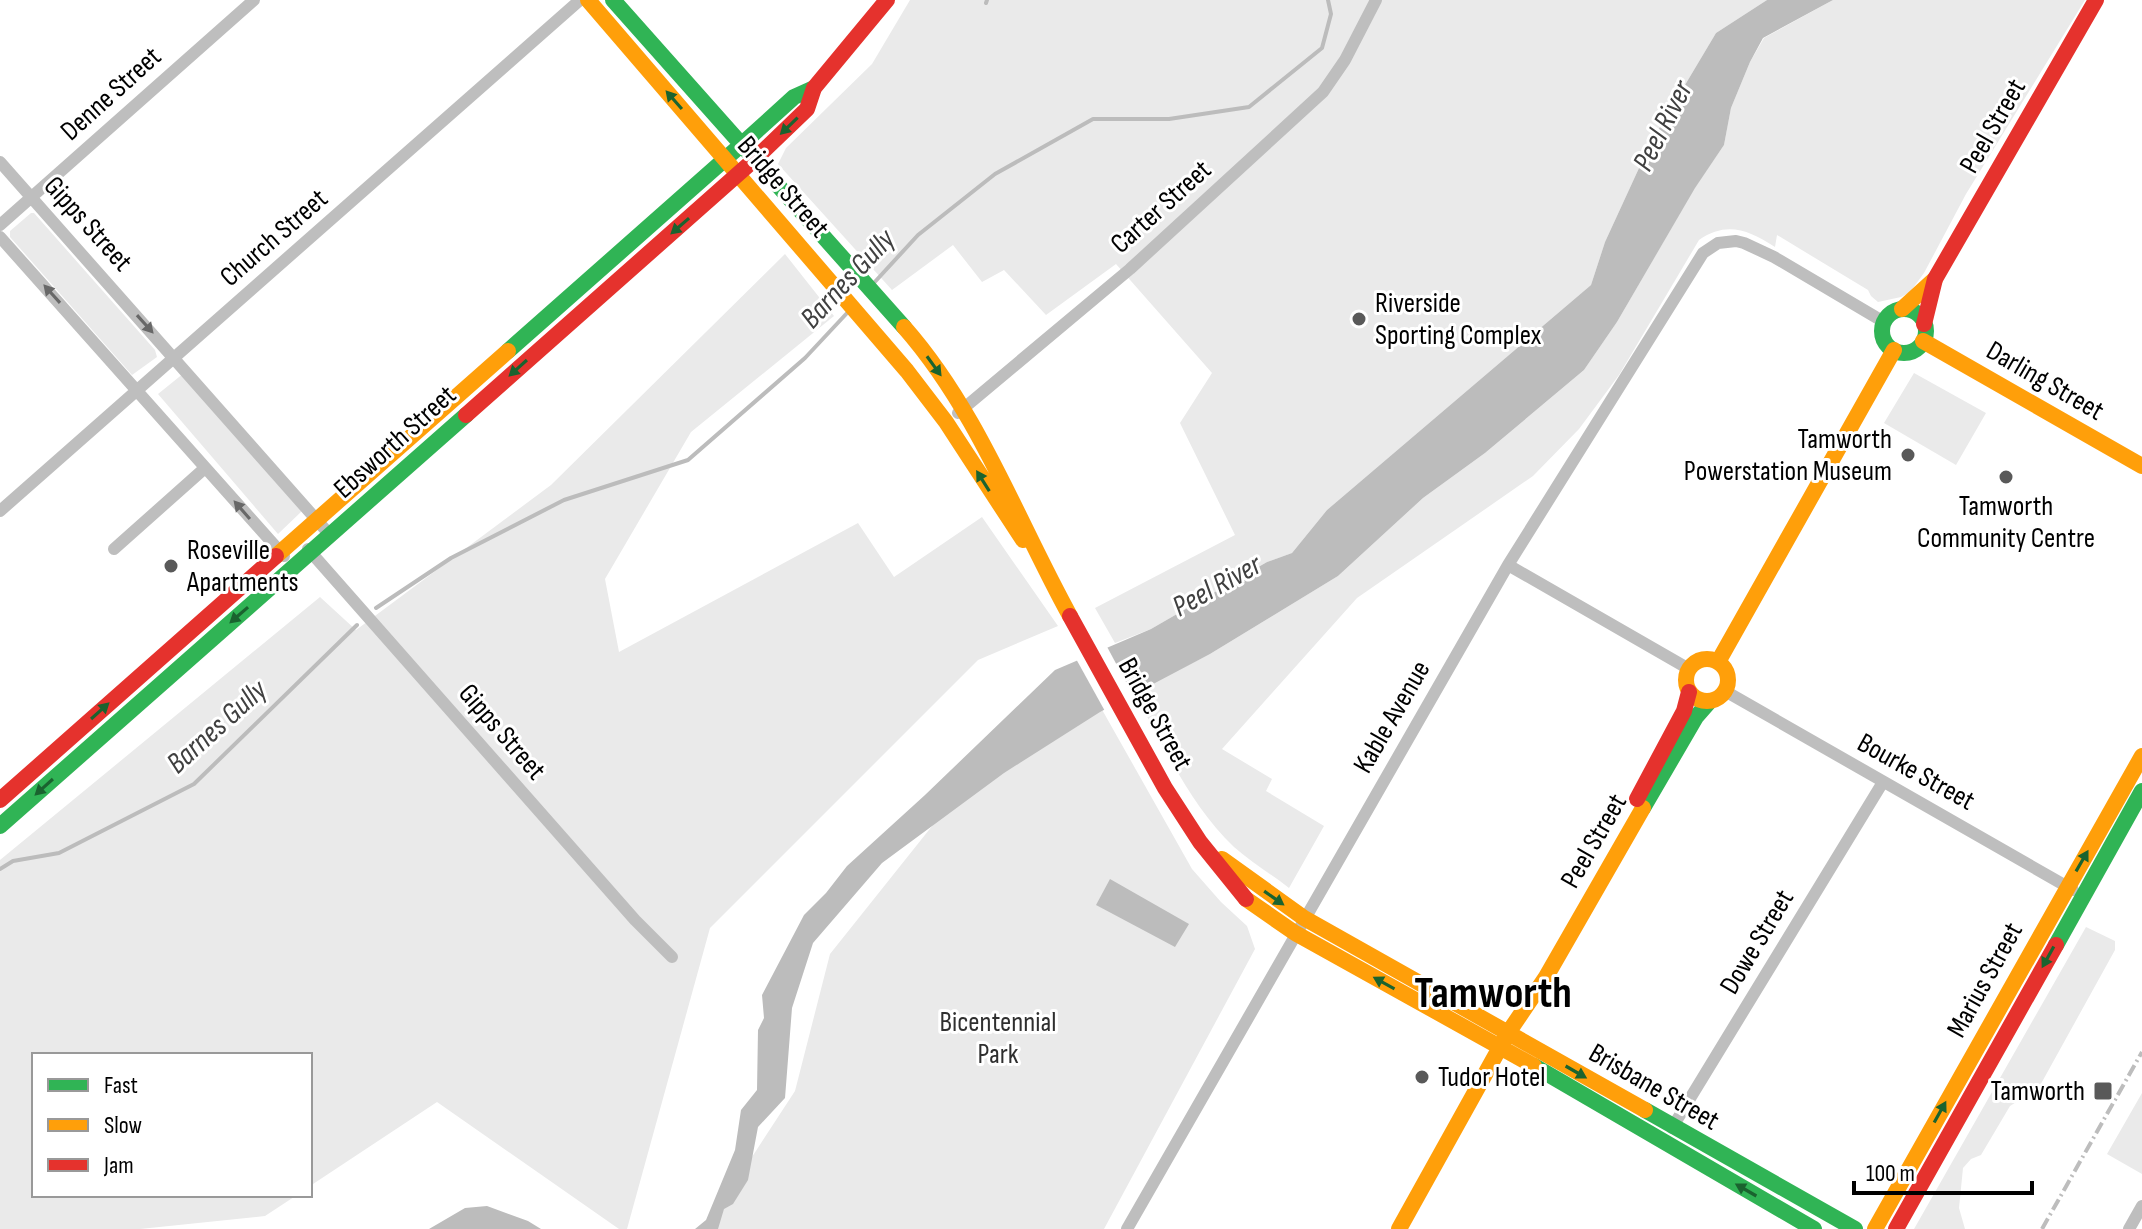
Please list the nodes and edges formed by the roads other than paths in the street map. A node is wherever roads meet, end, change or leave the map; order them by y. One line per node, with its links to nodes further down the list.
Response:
1 (254, 0): 14 (street, Denne Street)
2 (580, 0): 22 (street, Church Street)
3 (588, 0): 10 (main road, Bridge Street, one-way to 3)
4 (613, 0): 9 (main road, Bridge Street)
5 (887, 0): 8 (main road, Ebsworth Street)
6 (1376, 0): 24 (street, Carter Street)
7 (2096, 0): 17 (main road, Peel Street)
8 (814, 88): 9 (main road, Ebsworth Street); 11 (main road, Ebsworth Street, one-way to 11)
9 (741, 145): 10 (main road, Ebsworth Street); 11 (main road, Bridge Street)
10 (725, 159): 13 (main road, Bridge Street); 29 (main road, Ebsworth Street)
11 (755, 159): 13 (main road, Ebsworth Street); 24 (main road, Bridge Street, one-way to 24)
12 (0, 162): 14 (street, Gipps Street)
13 (738, 175): 25 (main road, Bridge Street); 30 (main road, Ebsworth Street, one-way to 30)
14 (31, 197): 15 (street, Denne Street); 22 (street, Gipps Street, one-way to 22)
15 (0, 225)
16 (0, 237): 23 (street, Gipps Street, one-way to 16)
17 (1935, 279): 18 (main road, Peel Street); 20 (main road, Peel Street)
18 (1902, 309): 19 (main road); 20 (main road)
19 (1884, 322): 21 (main road); 35 (street, Kable Avenue)
20 (1924, 332): 21 (main road); 26 (main road, Darling Street)
21 (1894, 350): 37 (main road)
22 (175, 357): 23 (street, Church Street); 29 (street, Gipps Street)
23 (137, 389): 27 (street, Gipps Street); 28 (street, Church Street)
24 (962, 410): 25 (street, Carter Street); 36 (main road, Bridge Street)
25 (946, 422): 36 (main road, Bridge Street, one-way to 25)
26 (2142, 466)
27 (205, 468): 32 (street); 33 (street, Gipps Street, one-way to 27)
28 (0, 511)
29 (317, 521): 30 (street, Gipps Street); 31 (main road, Ebsworth Street)
30 (330, 535): 34 (main road, Ebsworth Street)
31 (297, 538): 33 (main road, Ebsworth Street); 34 (street, Gipps Street)
32 (114, 549)
33 (279, 553): 34 (street, Gipps Street); 45 (main road, Ebsworth Street, one-way to 33)
34 (304, 558): 46 (main road, Ebsworth Street, one-way to 46); 52 (street, Gipps Street)
35 (1508, 565): 38 (street); 50 (street, Kable Avenue)
36 (1044, 568): 47 (main road, Bridge Street)
37 (1718, 662): 38 (main road); 39 (main road)
38 (1689, 669): 40 (main road)
39 (1725, 691): 41 (main road); 43 (street, Bourke Street)
40 (1689, 692): 41 (main road); 53 (main road, Peel Street)
41 (1710, 701): 53 (main road, Peel Street)
42 (2142, 756): 48 (main road, Marius Street, one-way to 42)
43 (1883, 782): 48 (street, Bourke Street); 55 (street, Dowe Street)
44 (2142, 791): 49 (main road, Marius Street)
45 (0, 800)
46 (0, 826)
47 (1200, 842): 50 (main road, Bridge Street, one-way to 50); 51 (main road, Bridge Street)
48 (2068, 886): 49 (street, Bourke Street); 61 (main road, Marius Street, one-way to 48)
49 (2082, 896): 62 (main road, Marius Street, one-way to 62)
50 (1304, 918): 51 (street, Kable Avenue); 54 (main road, Brisbane Street)
51 (1295, 933): 54 (main road, Brisbane Street, one-way to 51); 57 (street, Kable Avenue)
52 (672, 957)
53 (1524, 1007): 54 (main road, Peel Street)
54 (1505, 1040): 55 (main road, Brisbane Street, one-way to 55); 58 (main road, Peel Street); 59 (main road, Brisbane Street, one-way to 54)
55 (1672, 1128): 60 (main road, Brisbane Street)
56 (2142, 1206): 63 (street)
57 (1127, 1229)
58 (1399, 1229)
59 (1814, 1229)
60 (1855, 1229)
61 (1875, 1229)
62 (1896, 1229)
63 (2129, 1229)

